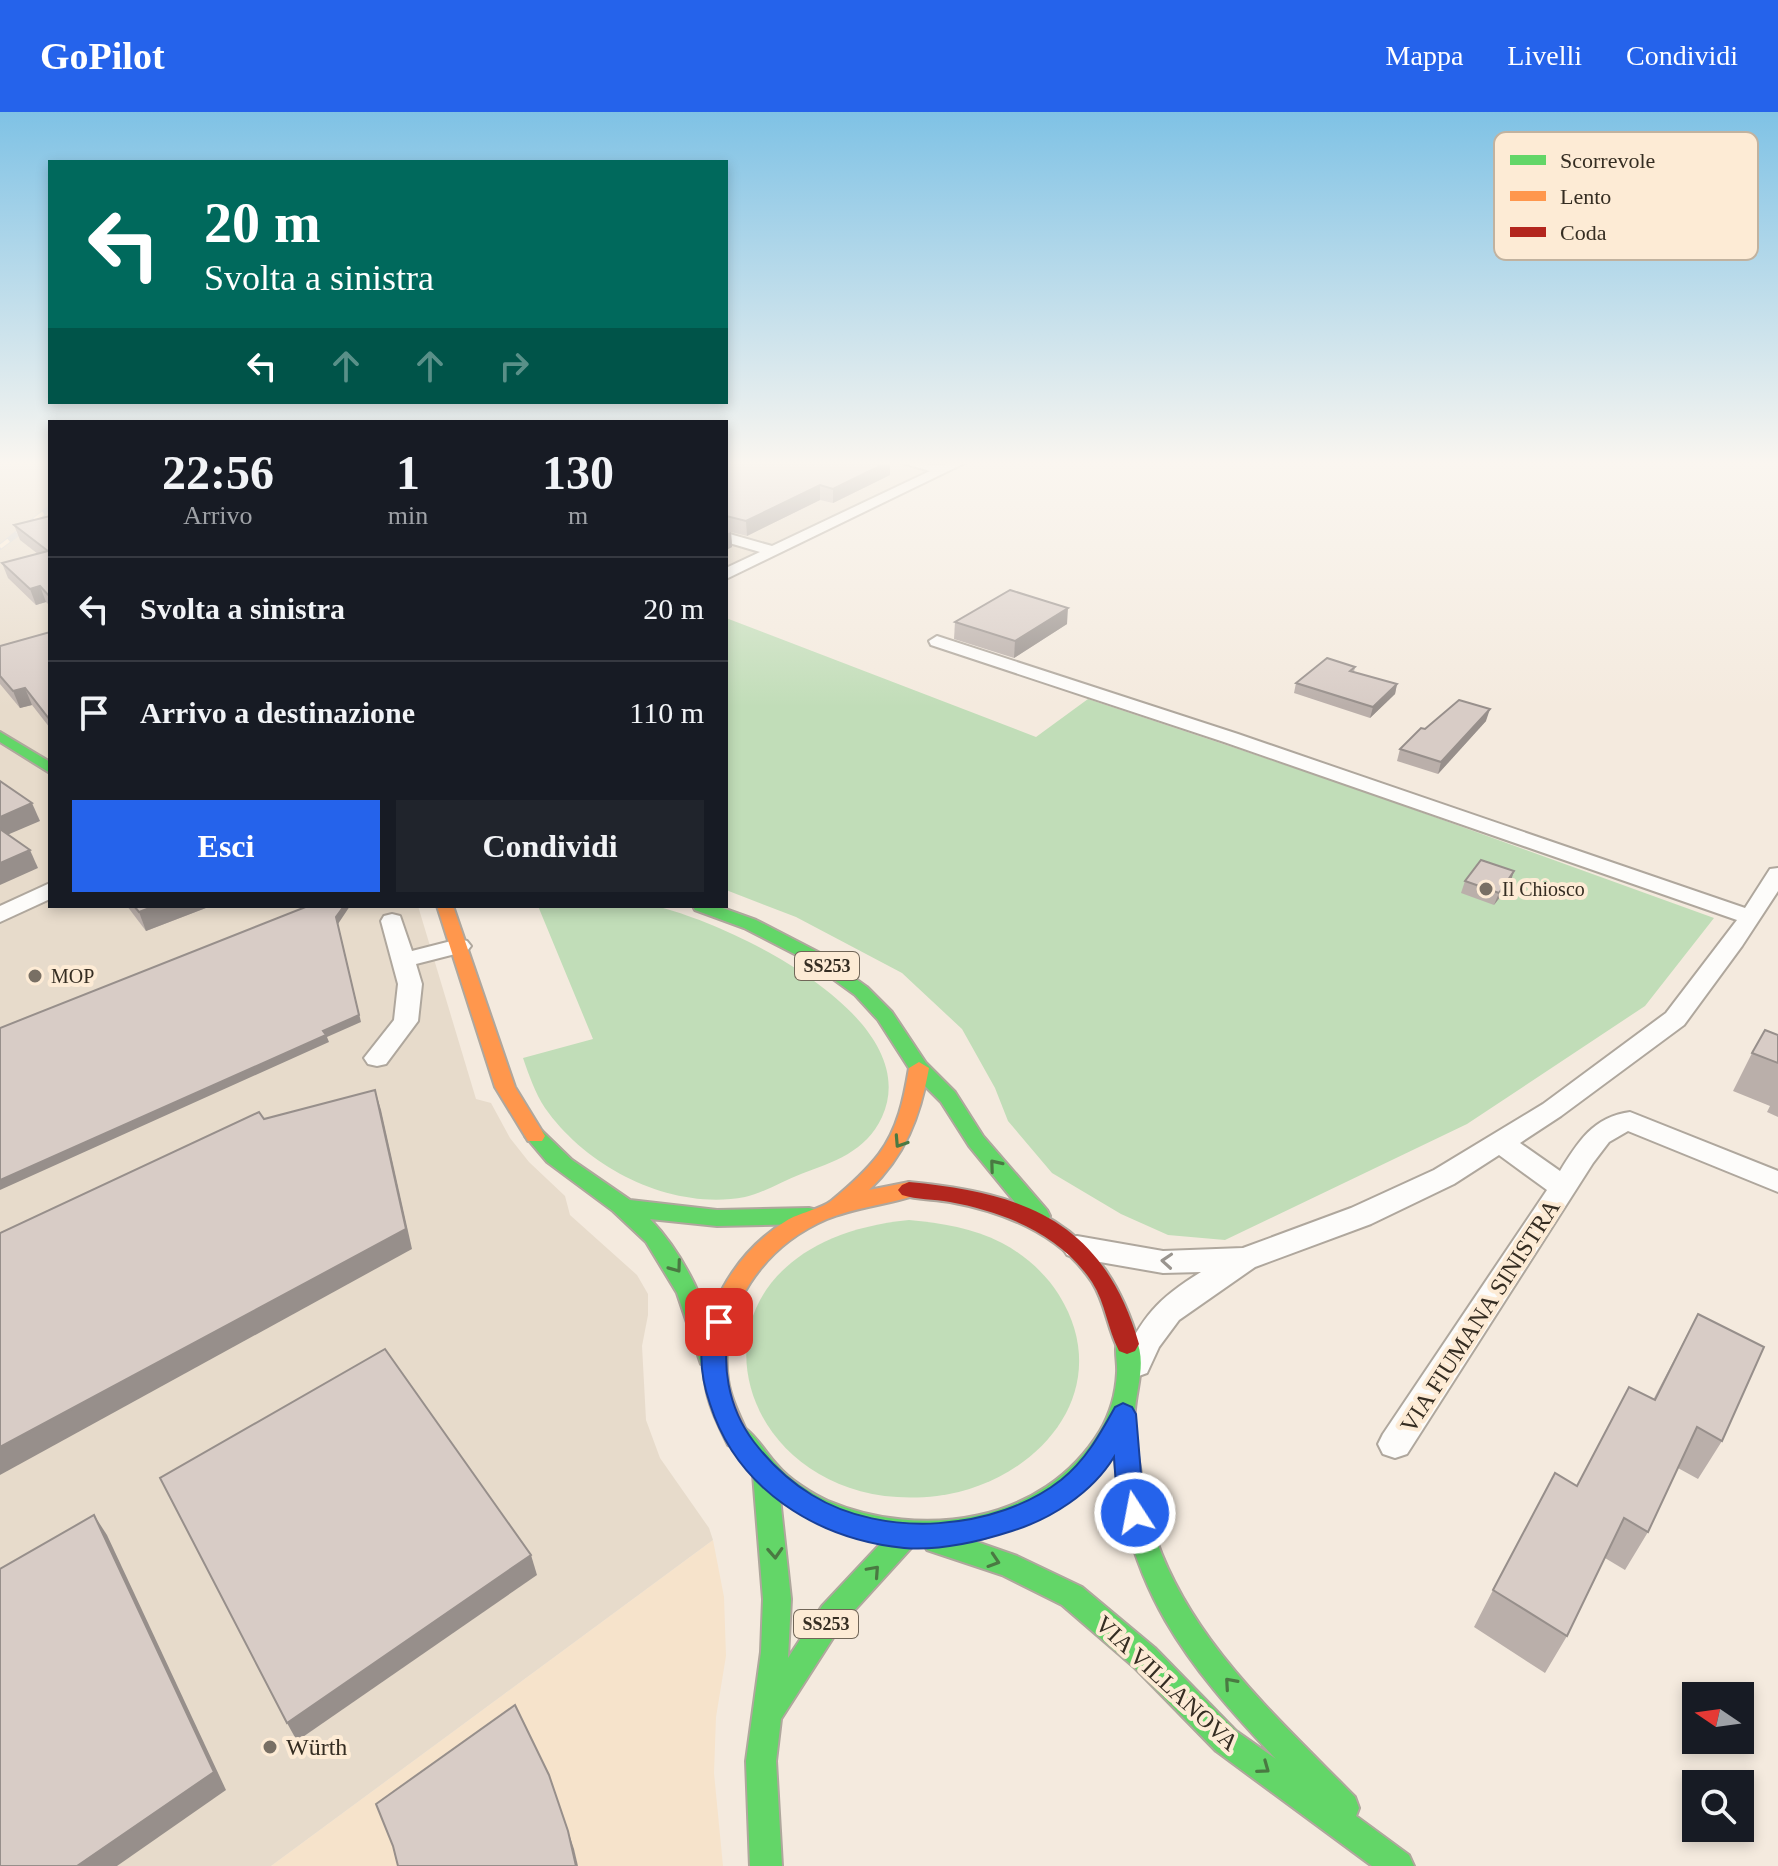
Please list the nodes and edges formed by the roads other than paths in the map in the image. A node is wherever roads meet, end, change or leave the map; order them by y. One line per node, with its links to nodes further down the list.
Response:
1 (746, 543): 3 (street)
2 (790, 543): 3 (street)
3 (773, 551): 4 (street)
4 (728, 573)
5 (937, 641): 12 (street)
6 (0, 736): 7 (main road)
7 (48, 768)
8 (1778, 874): 12 (street)
9 (48, 891): 13 (street)
10 (446, 908): 15 (main road)
11 (706, 908): 18 (main road, SS253)
12 (1762, 911): 19 (street)
13 (0, 915)
14 (392, 921): 16 (street)
15 (459, 946): 16 (street); 23 (main road)
16 (403, 960): 17 (street)
17 (377, 1058)
18 (919, 1068): 22 (main road, SS253, one-way to 22); 25 (main road, SS253, one-way to 18)
19 (1500, 1142): 21 (street, VIA FIUMANA SINISTRA); 27 (street)
20 (1778, 1182): 21 (street, VIA FIUMANA SINISTRA)
21 (1564, 1188): 31 (street, VIA FIUMANA SINISTRA)
22 (839, 1203): 24 (main road, SS253); 25 (main road, SS253)
23 (626, 1208): 24 (main road); 29 (main road, one-way to 29)
24 (809, 1216): 29 (main road, SS253)
25 (1046, 1225): 26 (main road, SS253)
26 (1076, 1247): 27 (street, one-way to 26); 28 (main road, SS253)
27 (1245, 1259): 28 (street)
28 (1132, 1374): 30 (main road, SS253)
29 (714, 1381): 32 (main road, SS253)
30 (1123, 1414): 33 (main road, SS253); 35 (main road, VIA VILLANOVA, one-way to 30)
31 (1395, 1444)
32 (765, 1476): 33 (main road, SS253); 34 (main road, SS253, one-way to 34)
33 (913, 1536): 34 (main road, SS253, one-way to 33); 35 (main road, VIA VILLANOVA, one-way to 35)
34 (763, 1724): 36 (main road, SS253)
35 (1397, 1865)
36 (766, 1866)

